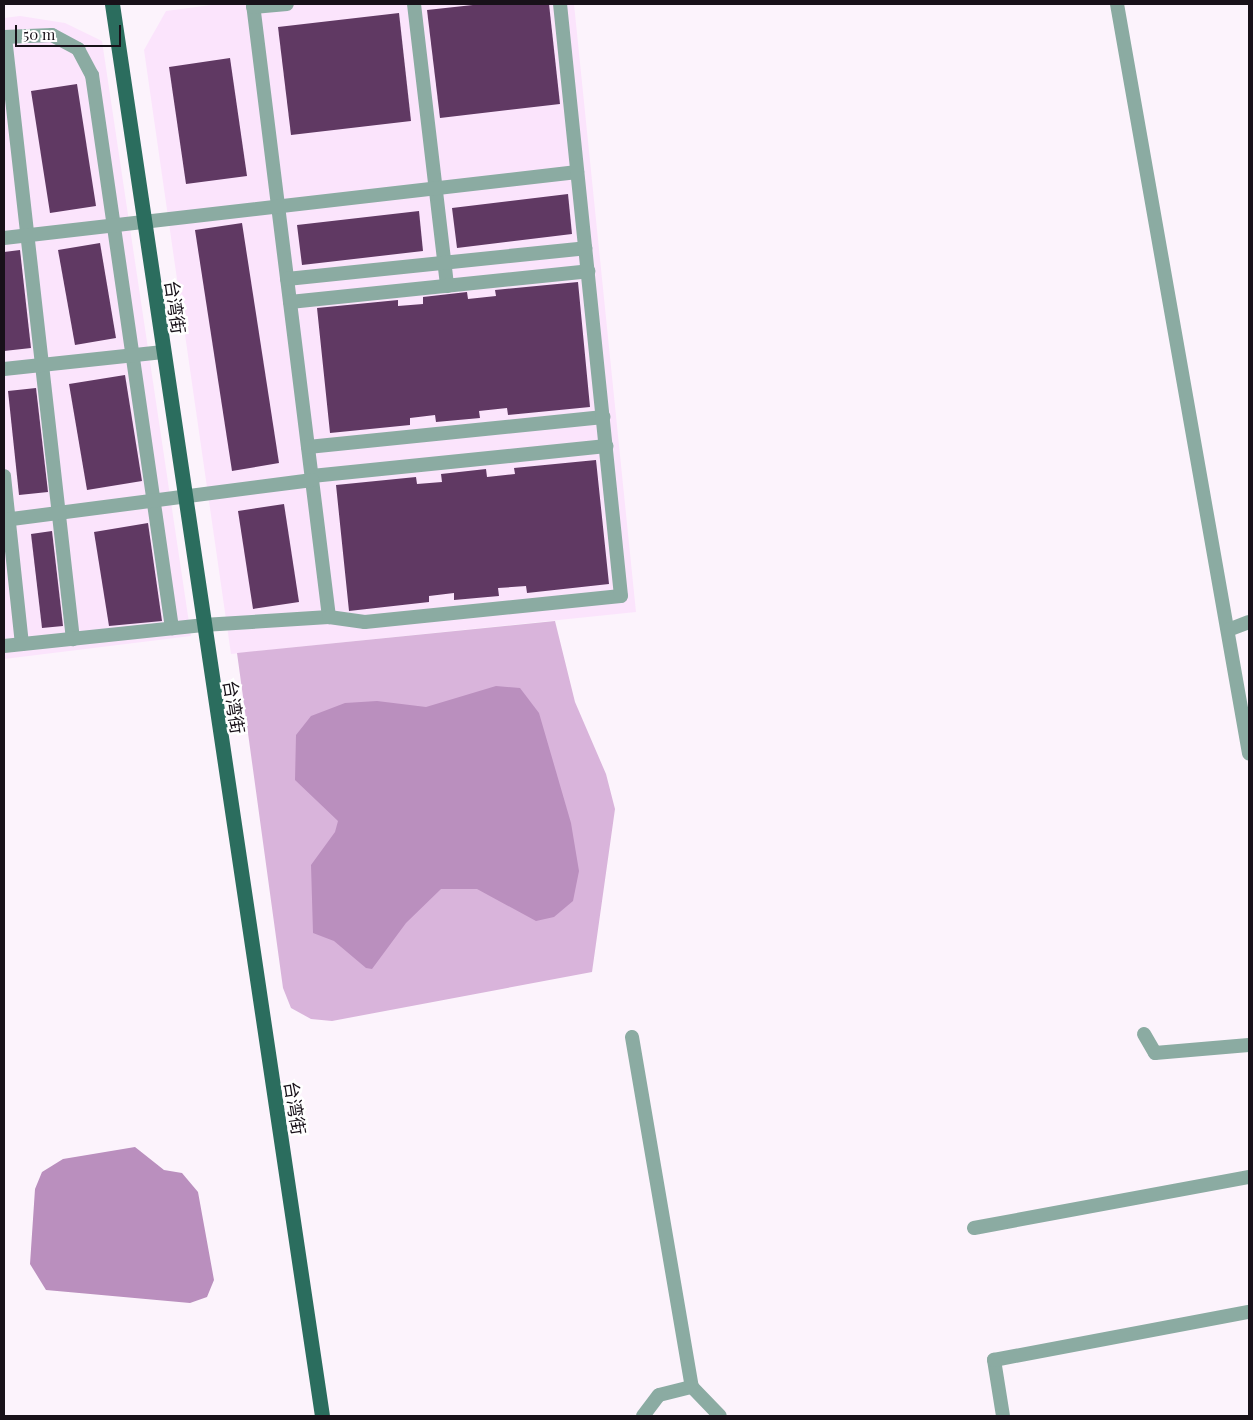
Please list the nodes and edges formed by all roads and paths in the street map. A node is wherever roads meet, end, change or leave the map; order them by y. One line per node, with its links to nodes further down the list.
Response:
1 (112, 4): 11 (main road, 台湾街)
2 (287, 4): 6 (street)
3 (414, 4): 9 (street)
4 (560, 4): 8 (street)
5 (1117, 4): 38 (street)
6 (253, 5): 10 (street)
7 (4, 37): 12 (street); 13 (street)
8 (577, 172): 9 (street); 15 (street)
9 (436, 189): 10 (street); 16 (street)
10 (278, 208): 11 (street); 18 (street)
11 (144, 223): 12 (street); 21 (main road, 台湾街)
12 (114, 226): 13 (street); 22 (street)
13 (27, 236): 14 (street); 23 (street)
14 (4, 238)
15 (585, 248): 16 (street); 17 (street)
16 (444, 263): 18 (street); 19 (street)
17 (588, 272): 19 (street); 25 (street)
18 (287, 279): 20 (street)
19 (447, 286): 20 (street)
20 (290, 302): 27 (street)
21 (163, 352): 22 (street); 30 (main road, 台湾街)
22 (133, 356): 23 (street); 31 (street)
23 (42, 365): 24 (street); 32 (street)
24 (4, 369)
25 (603, 417): 26 (street); 27 (street)
26 (606, 446): 29 (street); 34 (street)
27 (308, 447): 29 (street)
28 (4, 476): 33 (street)
29 (312, 478): 30 (street); 34 (street)
30 (185, 498): 31 (street); 36 (main road, 台湾街)
31 (154, 503): 32 (street); 37 (street)
32 (59, 514): 33 (street); 39 (street)
33 (6, 520): 40 (street)
34 (329, 617): 36 (street)
35 (1249, 622): 38 (street)
36 (203, 625): 37 (street); 50 (main road, 台湾街)
37 (172, 628): 39 (street)
38 (1228, 630): 42 (street)
39 (73, 639): 40 (street)
40 (22, 644): 41 (street)
41 (4, 646)
42 (1249, 753)
43 (1144, 1034): 45 (street)
44 (632, 1037): 49 (street)
45 (1249, 1045)
46 (1249, 1177): 47 (street)
47 (974, 1228)
48 (1249, 1312): 53 (street)
49 (692, 1387): 51 (street); 52 (street)
50 (322, 1416)
51 (643, 1416)
52 (720, 1416)
53 (1003, 1416)

